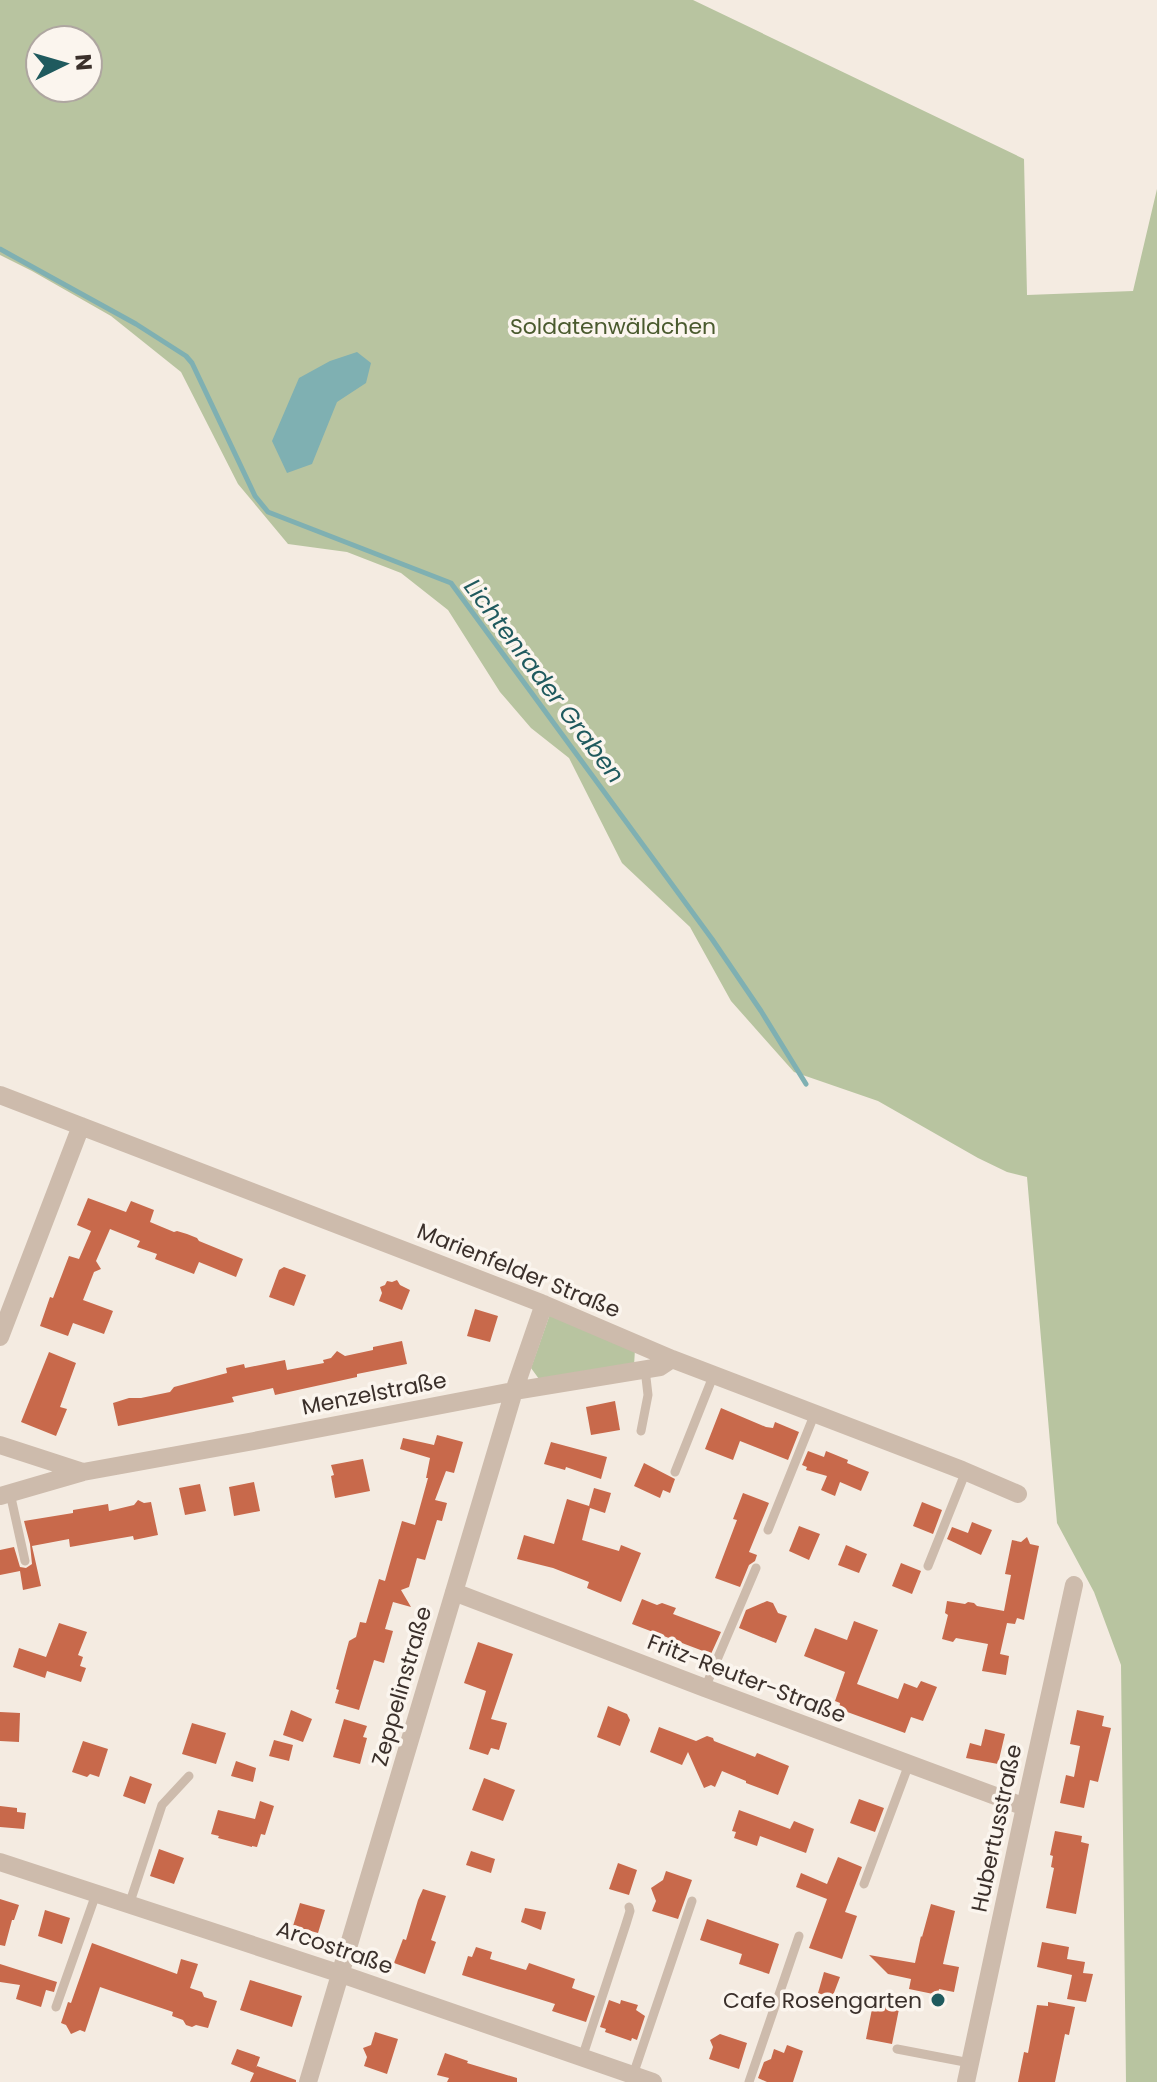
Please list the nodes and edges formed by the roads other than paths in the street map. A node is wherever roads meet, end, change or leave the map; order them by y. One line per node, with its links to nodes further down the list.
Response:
1 (0, 1095): 2 (street, Marienfelder Straße)
2 (81, 1126): 3 (street, Marienfelder Straße); 4 (street)
3 (544, 1304): 5 (street, Marienfelder Straße); 8 (street, Zeppelinstraße)
4 (0, 1337)
5 (672, 1359): 6 (street, Menzelstraße); 7 (street, Marienfelder Straße)
6 (645, 1369): 8 (street, Menzelstraße); 10 (lane)
7 (714, 1374): 9 (street, Marienfelder Straße); 14 (lane)
8 (514, 1391): 13 (street, Menzelstraße); 22 (street, Zeppelinstraße)
9 (815, 1413): 12 (street, Marienfelder Straße); 17 (lane)
10 (641, 1431)
11 (0, 1445): 13 (street, Menzelstraße)
12 (966, 1471): 16 (street, Marienfelder Straße); 19 (lane)
13 (83, 1472): 15 (street, Menzelstraße)
14 (675, 1472)
15 (5, 1494): 18 (lane)
16 (1018, 1494)
17 (768, 1530)
18 (25, 1561)
19 (928, 1566)
20 (756, 1568): 23 (lane)
21 (1074, 1585): 26 (street, Hubertusstraße)
22 (454, 1592): 23 (street, Fritz-Reuter-Straße); 34 (street, Zeppelinstraße)
23 (705, 1688): 24 (street, Fritz-Reuter-Straße)
24 (909, 1764): 26 (street, Fritz-Reuter-Straße); 28 (lane)
25 (189, 1776): 31 (lane)
26 (1025, 1807): 38 (street, Hubertusstraße)
27 (0, 1862): 29 (street, Arcostraße)
28 (864, 1884)
29 (96, 1894): 31 (street, Arcostraße); 35 (lane)
30 (692, 1901): 39 (lane)
31 (129, 1905): 34 (street, Arcostraße)
32 (629, 1907): 37 (lane)
33 (799, 1936): 41 (lane)
34 (341, 1974): 37 (street, Arcostraße); 40 (street, Zeppelinstraße)
35 (56, 2007)
36 (897, 2049): 38 (lane)
37 (582, 2058): 39 (street, Arcostraße)
38 (970, 2063): 42 (street, Hubertusstraße)
39 (640, 2079)
40 (308, 2082)
41 (749, 2082)
42 (966, 2082)

